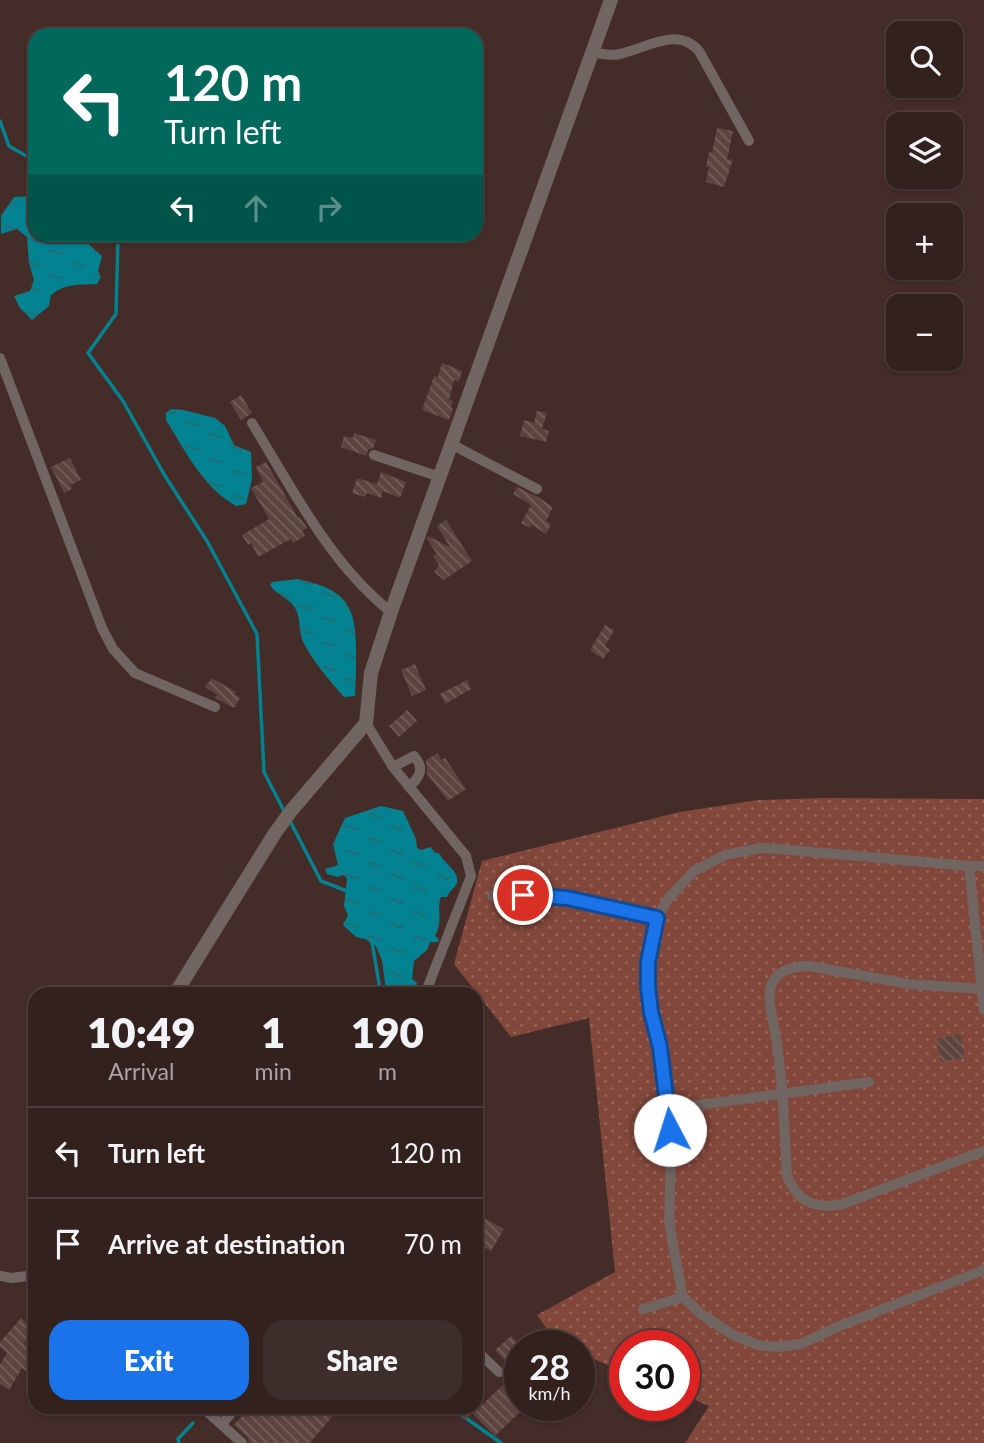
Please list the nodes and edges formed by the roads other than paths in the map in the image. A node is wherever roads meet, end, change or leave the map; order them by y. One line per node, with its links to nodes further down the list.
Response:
1 (611, 0): 2 (street)
2 (592, 52): 3 (street); 6 (street)
3 (749, 141)
4 (0, 358): 11 (street)
5 (252, 423): 10 (street)
6 (451, 444): 8 (street); 9 (street)
7 (374, 455): 8 (street)
8 (440, 477): 10 (street)
9 (537, 489)
10 (391, 611): 12 (street)
11 (215, 707)
12 (362, 726): 13 (street); 19 (street)
13 (393, 768): 14 (street); 14 (street)
14 (409, 787): 20 (street)
15 (969, 866): 16 (street); 18 (street); 21 (street)
16 (984, 866)
17 (492, 897): 18 (street)
18 (657, 918): 25 (street)
19 (179, 987)
20 (428, 987)
21 (982, 989): 22 (street); 24 (street)
22 (984, 1010)
23 (869, 1082): 24 (street)
24 (783, 1094): 25 (street); 26 (street)
25 (669, 1109): 30 (street)
26 (984, 1150)
27 (984, 1270): 30 (street)
28 (0, 1276): 29 (street)
29 (28, 1276)
30 (683, 1297): 31 (street)
31 (643, 1309)
32 (483, 1356): 33 (street)
33 (499, 1371)
34 (210, 1414): 36 (street)
35 (228, 1414): 36 (street)
36 (219, 1421): 37 (street)
37 (242, 1443)

